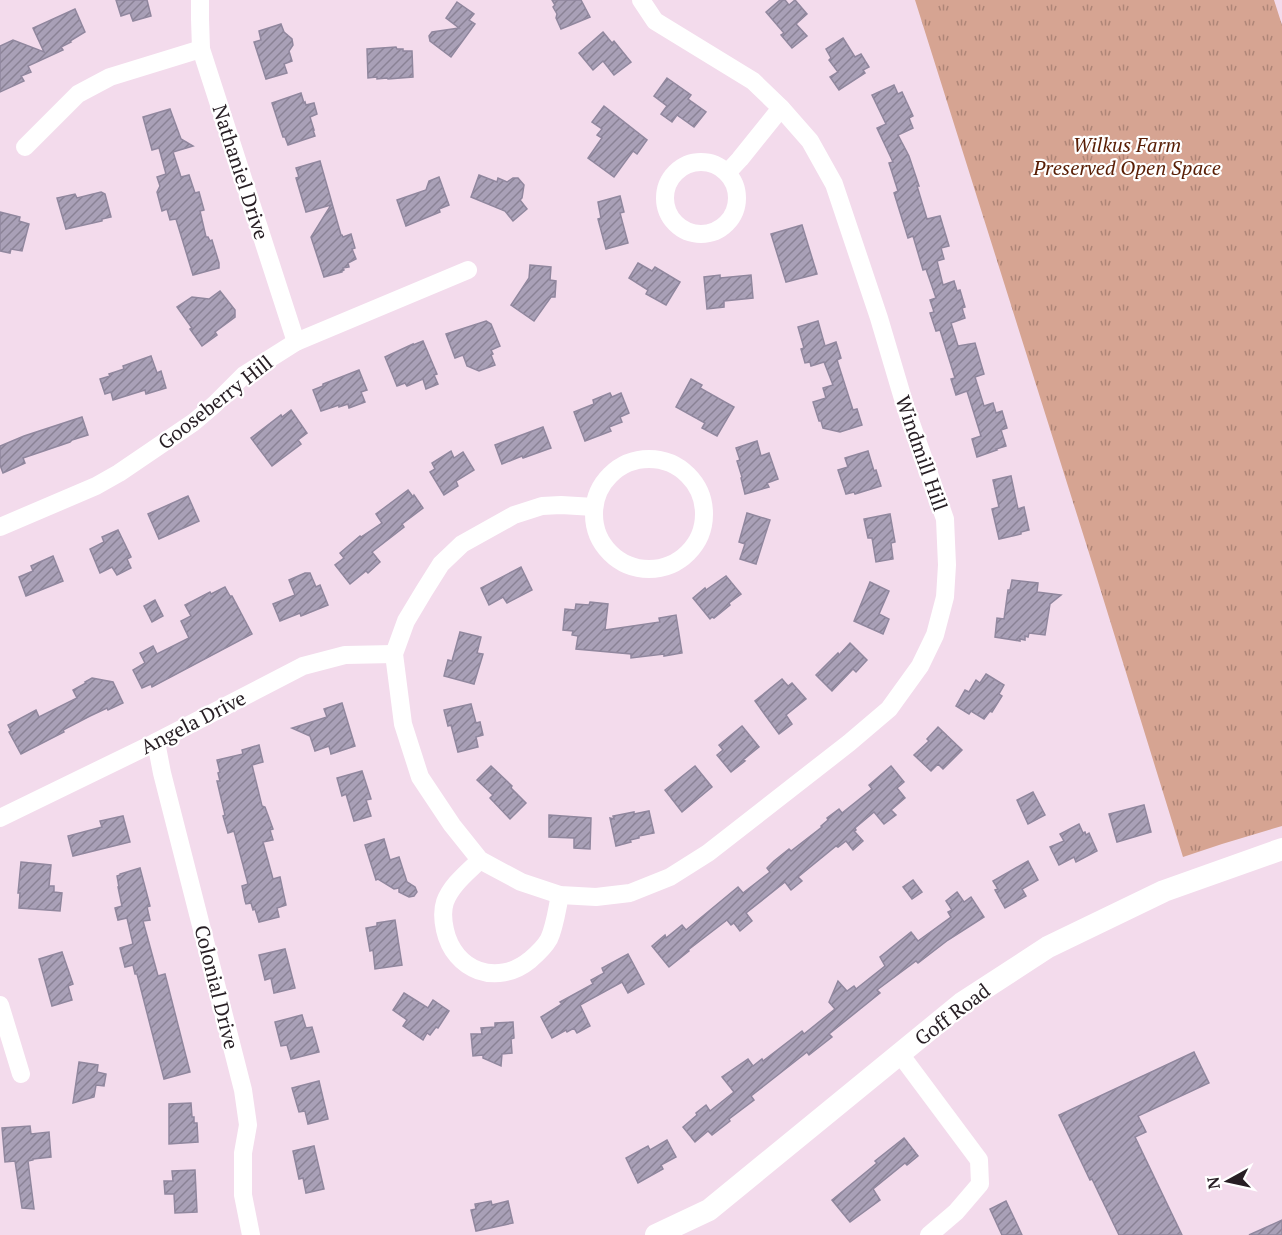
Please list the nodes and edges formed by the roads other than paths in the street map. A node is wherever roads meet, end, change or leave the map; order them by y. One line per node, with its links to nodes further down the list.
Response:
1 (200, 0): 3 (street, Nathaniel Drive)
2 (641, 0): 4 (street, Windmill Hill)
3 (201, 49): 5 (street); 8 (street, Nathaniel Drive)
4 (781, 108): 6 (street); 16 (street, Windmill Hill)
5 (25, 147)
6 (727, 173): 6 (street)
7 (468, 270): 8 (street, Gooseberry Hill)
8 (296, 342): 10 (street, Gooseberry Hill)
9 (594, 507): 9 (street); 11 (street, Windmill Hill)
10 (0, 527)
11 (394, 654): 12 (street, Angela Drive); 15 (street, Windmill Hill)
12 (156, 742): 13 (street, Angela Drive); 20 (street, Colonial Drive)
13 (0, 818)
14 (1282, 849): 18 (street, Goff Road)
15 (480, 860): 16 (street, Windmill Hill); 16 (street)
16 (560, 895)
17 (0, 1005): 19 (street)
18 (900, 1054): 21 (street, Goff Road); 22 (street)
19 (21, 1074)
20 (251, 1235)
21 (656, 1235)
22 (928, 1235)

